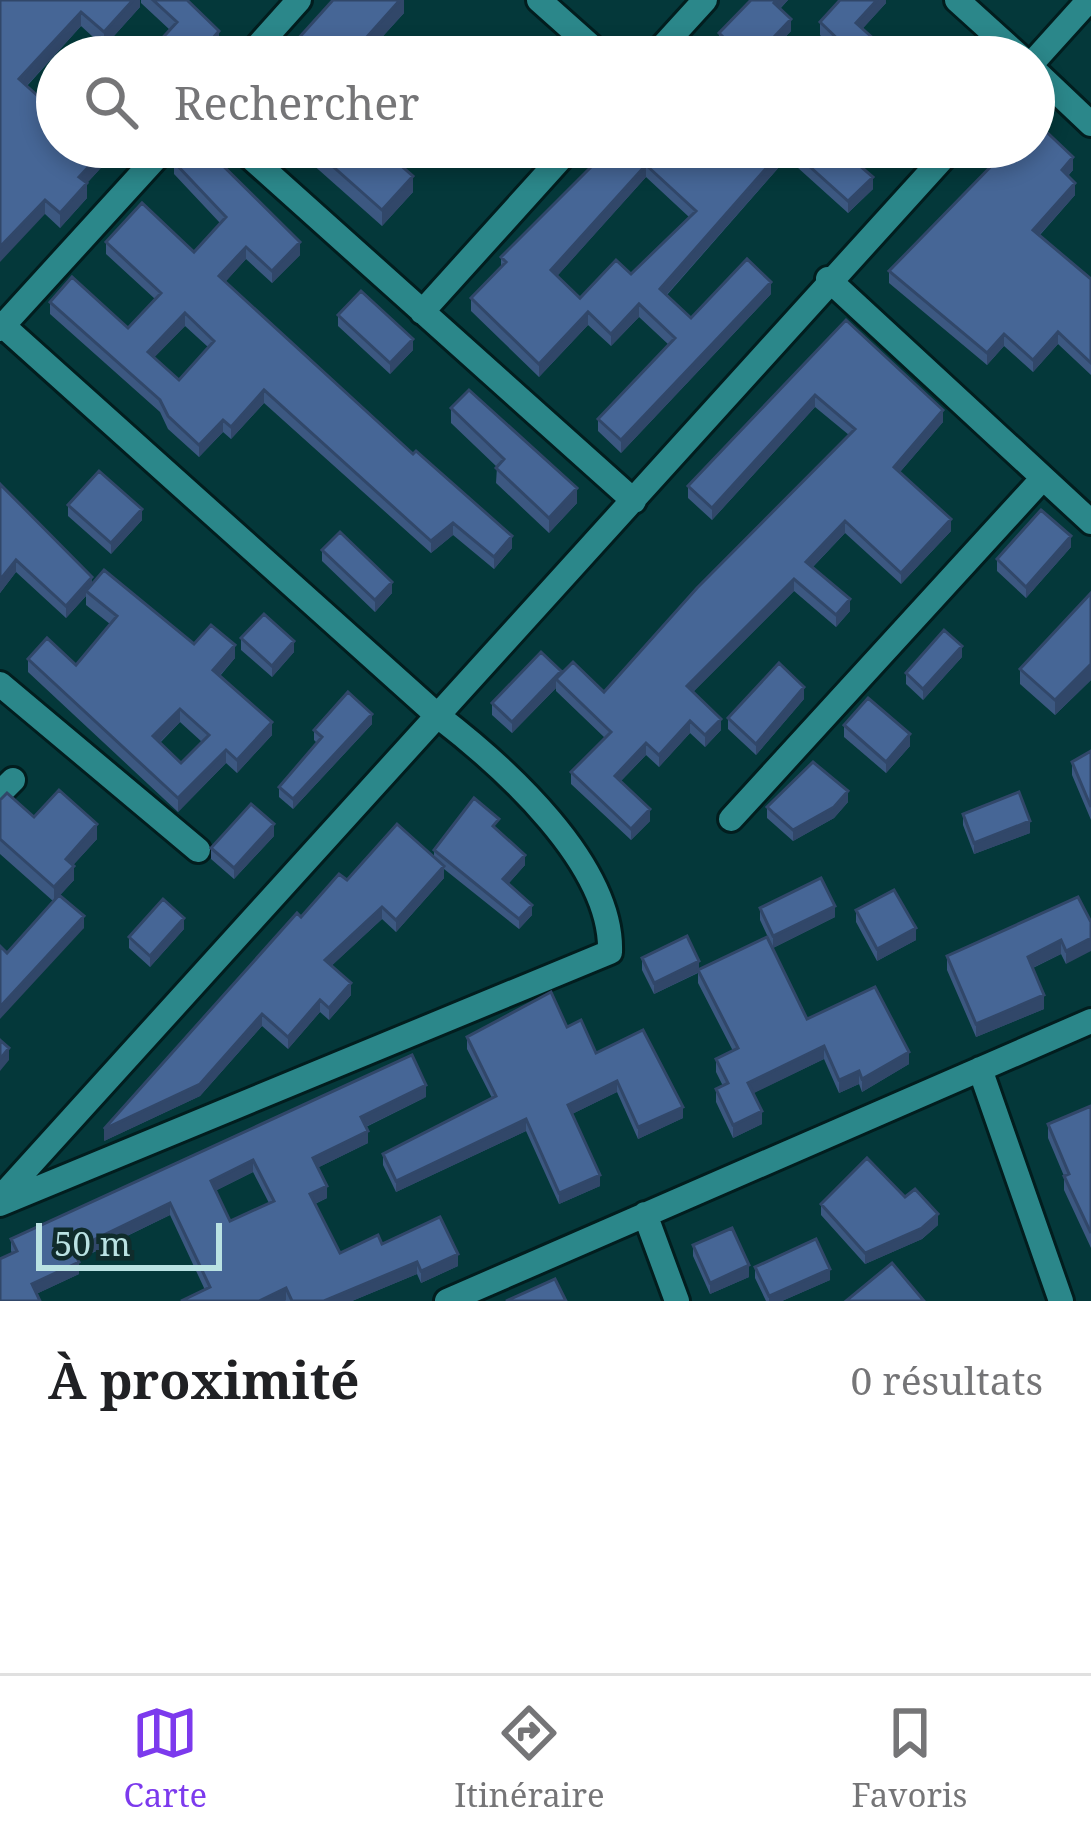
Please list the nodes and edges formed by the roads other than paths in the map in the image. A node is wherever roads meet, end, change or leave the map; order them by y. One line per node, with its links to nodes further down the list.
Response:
1 (299, 0): 6 (street)
2 (539, 0): 7 (street)
3 (705, 0): 8 (street)
4 (957, 0): 9 (street)
5 (1089, 0): 10 (street)
6 (267, 36)
7 (579, 36)
8 (672, 36)
9 (997, 36)
10 (1055, 40)
11 (1055, 87): 12 (street)
12 (1091, 124)
13 (147, 168): 19 (street)
14 (261, 168): 18 (street)
15 (553, 168): 18 (street)
16 (933, 168): 17 (street)
17 (828, 279): 20 (street); 21 (street)
18 (422, 312): 21 (street)
19 (1, 326): 24 (street)
20 (1042, 478): 22 (street); 25 (street)
21 (634, 501): 24 (street)
22 (1091, 522)
23 (0, 684): 26 (street)
24 (438, 716): 29 (street); 29 (street)
25 (731, 819)
26 (198, 850)
27 (1091, 1021): 28 (street)
28 (980, 1069): 30 (street); 33 (street)
29 (0, 1201)
30 (645, 1214): 31 (street); 32 (street)
31 (447, 1301)
32 (677, 1301)
33 (1061, 1301)

